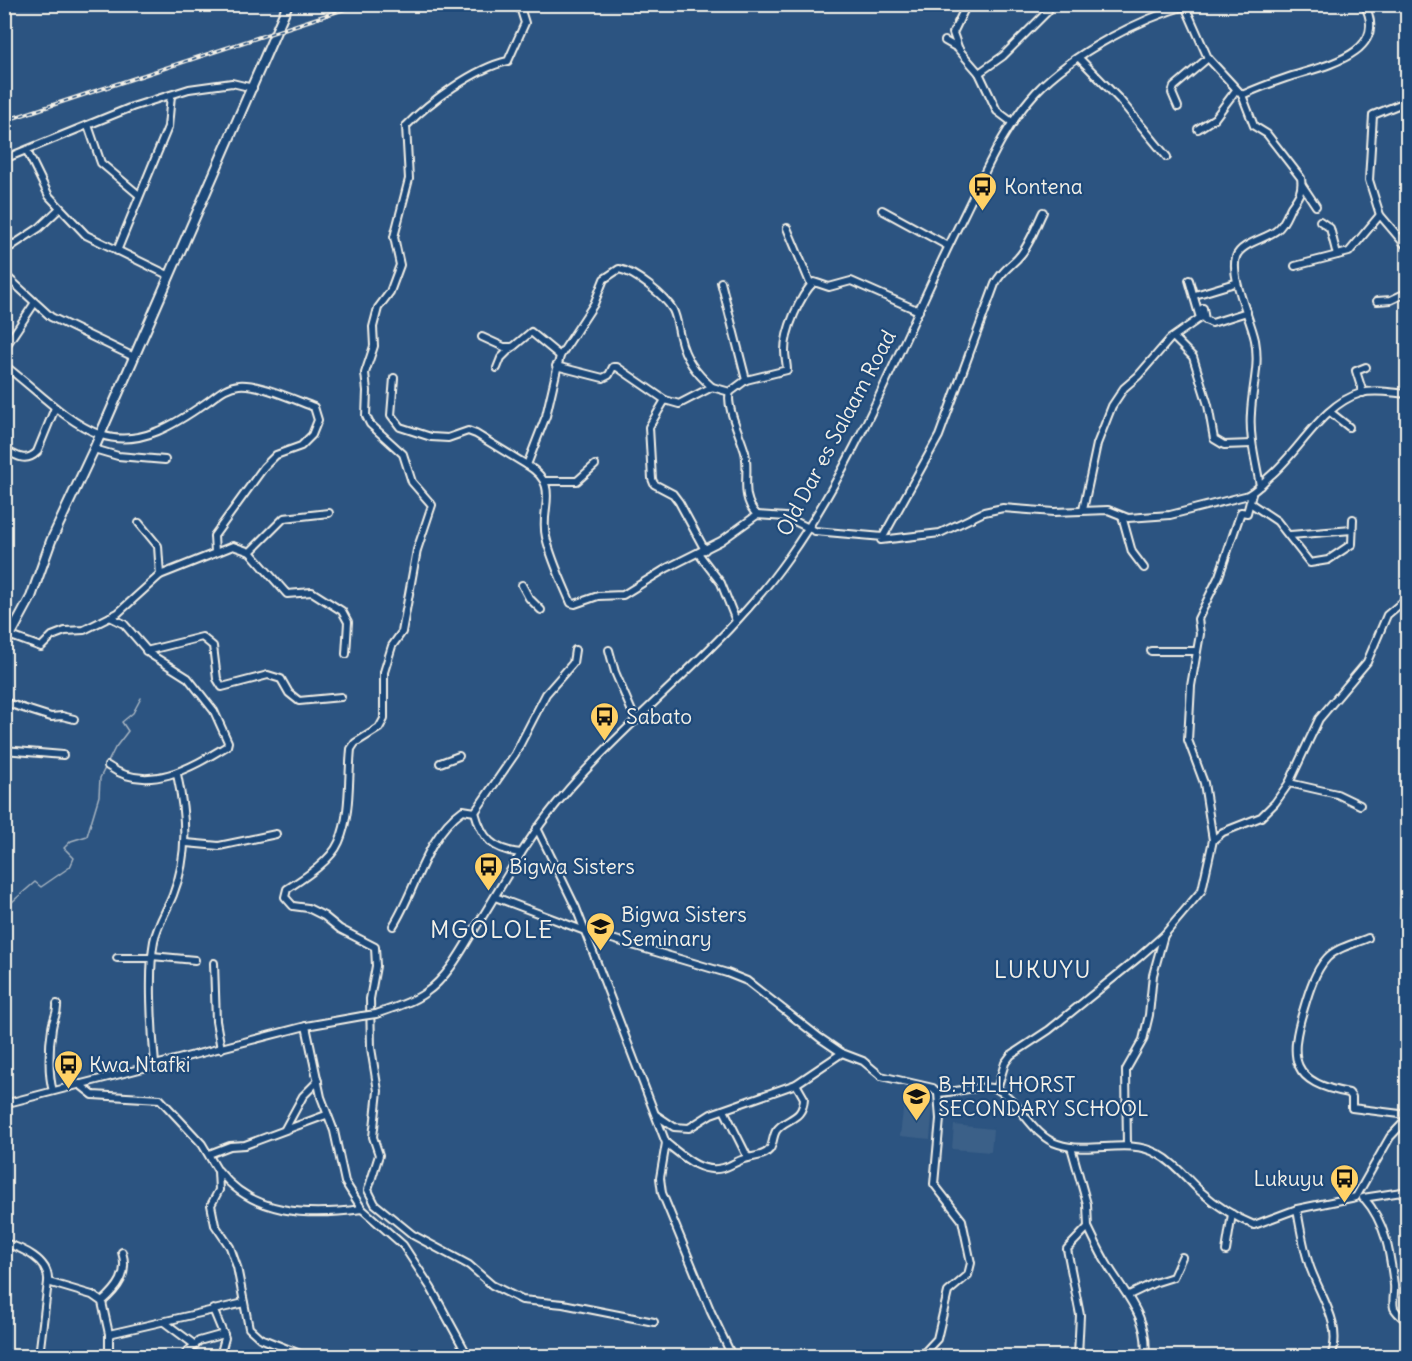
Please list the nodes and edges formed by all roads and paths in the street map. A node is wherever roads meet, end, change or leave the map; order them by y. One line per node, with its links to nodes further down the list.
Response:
1 (288, 4): 12 (main road)
2 (519, 4): 183 (street)
3 (967, 4): 8 (street)
4 (1364, 4): 13 (street)
5 (1188, 5): 9 (street); 10 (street, Old Dar es Salaam Road)
6 (1048, 11): 11 (street)
7 (945, 41): 8 (street)
8 (959, 50): 11 (street)
9 (1208, 58): 13 (street); 16 (street)
10 (1080, 59): 17 (street, Old Dar es Salaam Road); 21 (street)
11 (979, 73): 17 (street)
12 (253, 88): 14 (street); 41 (main road)
13 (1239, 93): 19 (street); 23 (street)
14 (171, 94): 18 (street); 24 (street)
15 (1407, 101): 29 (street)
16 (1178, 107)
17 (1013, 123): 34 (street, Old Dar es Salaam Road)
18 (88, 125): 20 (street); 24 (street)
19 (1198, 129)
20 (27, 151): 22 (street); 26 (street)
21 (1167, 157)
22 (4, 159)
23 (1302, 185): 25 (street); 44 (street)
24 (139, 195): 37 (street)
25 (1317, 206)
26 (59, 209): 33 (street); 37 (street)
27 (882, 210): 34 (street)
28 (1043, 212): 93 (street)
29 (1380, 215): 35 (street); 38 (street)
30 (1320, 221): 38 (street)
31 (787, 228): 45 (street)
32 (4, 234): 33 (street)
33 (12, 246): 36 (street)
34 (948, 246): 51 (street, Old Dar es Salaam Road)
35 (1407, 248)
36 (4, 251)
37 (117, 251): 41 (street)
38 (1337, 255): 39 (street)
39 (1295, 266)
40 (4, 274): 49 (street)
41 (170, 276): 58 (main road)
42 (1190, 280): 47 (street)
43 (721, 282): 64 (street)
44 (1235, 283): 47 (street); 52 (street)
45 (811, 285): 51 (street); 64 (street)
46 (1407, 292): 48 (street)
47 (1195, 295): 54 (street)
48 (1377, 301)
49 (34, 304): 56 (street); 58 (street)
50 (1203, 308): 52 (street)
51 (919, 311): 90 (street, Old Dar es Salaam Road)
52 (1247, 312): 74 (street)
53 (482, 337): 55 (street)
54 (1174, 338): 74 (street); 84 (street)
55 (513, 347): 57 (street); 62 (street)
56 (4, 349)
57 (560, 356): 60 (street); 65 (street)
58 (134, 357): 73 (main road)
59 (4, 365): 70 (street)
60 (556, 366): 69 (street); 78 (street)
61 (1366, 367): 67 (street)
62 (497, 368)
63 (394, 378): 78 (street)
64 (746, 380): 66 (street)
65 (712, 387): 66 (street); 69 (street)
66 (730, 392): 86 (street)
67 (1363, 393): 68 (street); 71 (street)
68 (1407, 394)
69 (665, 400): 96 (street)
70 (55, 408): 73 (street); 75 (street)
71 (1329, 412): 72 (street); 81 (street)
72 (1349, 427)
73 (101, 434): 76 (main road); 94 (street)
74 (1252, 444): 81 (street)
75 (4, 449)
76 (94, 449): 77 (street); 104 (main road)
77 (165, 460)
78 (527, 465): 80 (street)
79 (595, 465): 80 (street)
80 (544, 481): 96 (street)
81 (1260, 486): 82 (street)
82 (1252, 494): 83 (street); 87 (street)
83 (1250, 502): 92 (street); 110 (street)
84 (1083, 510): 87 (street); 93 (street)
85 (329, 513): 95 (street)
86 (758, 515): 90 (street); 96 (street)
87 (1122, 516): 97 (street)
88 (1353, 519): 91 (street)
89 (139, 523): 98 (street)
90 (808, 528): 93 (street); 103 (street, Old Dar es Salaam Road)
91 (1352, 530): 92 (street); 92 (street)
92 (1290, 535)
93 (883, 537)
94 (215, 552): 95 (street); 98 (street)
95 (250, 552): 111 (street)
96 (702, 552): 103 (street)
97 (1144, 568)
98 (160, 575): 102 (street)
99 (522, 585): 101 (street)
100 (1407, 585): 122 (street)
101 (542, 610)
102 (109, 617): 104 (street); 108 (street)
103 (736, 621): 115 (street, Old Dar es Salaam Road)
104 (11, 636): 105 (main road)
105 (4, 647)
106 (575, 650): 124 (street)
107 (609, 650): 115 (street)
108 (146, 651): 112 (street); 121 (street)
109 (1150, 651): 110 (street)
110 (1196, 651): 127 (street)
111 (346, 654)
112 (341, 697)
113 (4, 702): 114 (street)
114 (74, 719)
115 (636, 721): 125 (street, Old Dar es Salaam Road)
116 (4, 750): 117 (street)
117 (63, 755)
118 (459, 756): 119 (street)
119 (440, 763)
120 (108, 766): 121 (street)
121 (177, 774): 128 (street)
122 (1289, 783): 123 (street); 127 (street)
123 (1360, 805)
124 (475, 812): 129 (street); 134 (street)
125 (537, 828): 130 (street, Old Dar es Salaam Road); 136 (street)
126 (276, 834): 128 (street)
127 (1213, 840): 137 (street)
128 (186, 843): 139 (street)
129 (502, 851): 130 (street); 131 (street)
130 (521, 853): 131 (street, Old Dar es Salaam Road)
131 (514, 866): 133 (street, Old Dar es Salaam Road)
132 (1406, 883): 135 (street)
133 (495, 897): 136 (street); 144 (street, Old Dar es Salaam Road, bridge)
134 (393, 926)
135 (1407, 928)
136 (585, 931): 146 (street); 156 (street)
137 (1164, 935): 151 (street); 161 (street)
138 (1368, 938): 158 (street)
139 (152, 957): 140 (street); 141 (street); 147 (street)
140 (117, 958)
141 (195, 960)
142 (214, 963): 145 (street)
143 (57, 1004): 152 (street)
144 (306, 1026): 145 (street); 148 (street)
145 (221, 1048): 147 (street)
146 (842, 1053): 150 (street); 153 (street)
147 (155, 1064): 149 (street)
148 (318, 1081): 157 (street); 159 (street)
149 (79, 1084): 152 (street); 163 (street)
150 (796, 1084): 155 (street); 164 (street)
151 (997, 1089): 153 (street); 162 (street)
152 (53, 1091): 154 (street)
153 (938, 1093): 195 (street)
154 (4, 1104)
155 (724, 1110): 156 (street); 164 (street)
156 (654, 1114): 160 (street)
157 (326, 1115): 159 (street); 169 (street)
158 (1407, 1117): 167 (street)
159 (285, 1129): 163 (street)
160 (666, 1143): 164 (street); 194 (street)
161 (1127, 1146): 162 (street); 171 (street)
162 (1071, 1147): 172 (street)
163 (209, 1154): 165 (street)
164 (748, 1158)
165 (218, 1170): 169 (street); 180 (street)
166 (1407, 1191): 168 (street)
167 (1356, 1197): 168 (street); 170 (street)
168 (1364, 1198): 184 (street)
169 (362, 1209): 193 (street)
170 (1297, 1209): 171 (street); 198 (street)
171 (1232, 1214): 174 (street)
172 (1088, 1227): 178 (street); 196 (street)
173 (4, 1243): 177 (street)
174 (1226, 1251)
175 (122, 1252): 179 (street)
176 (1182, 1257): 178 (street)
177 (48, 1282): 179 (street); 188 (street)
178 (1129, 1295): 197 (street)
179 (102, 1302): 185 (street)
180 (244, 1303): 181 (street); 192 (street)
181 (213, 1309): 182 (street); 186 (street)
182 (164, 1322): 185 (street); 187 (street)
183 (654, 1322)
184 (1407, 1322)
185 (109, 1334): 189 (street)
186 (224, 1334): 187 (street); 191 (street)
187 (195, 1345): 190 (street)
188 (39, 1356)
189 (109, 1356)
190 (188, 1356)
191 (219, 1356)
192 (305, 1356)
193 (468, 1356)
194 (732, 1356)
195 (921, 1356)
196 (1078, 1356)
197 (1145, 1356)
198 (1331, 1356)

